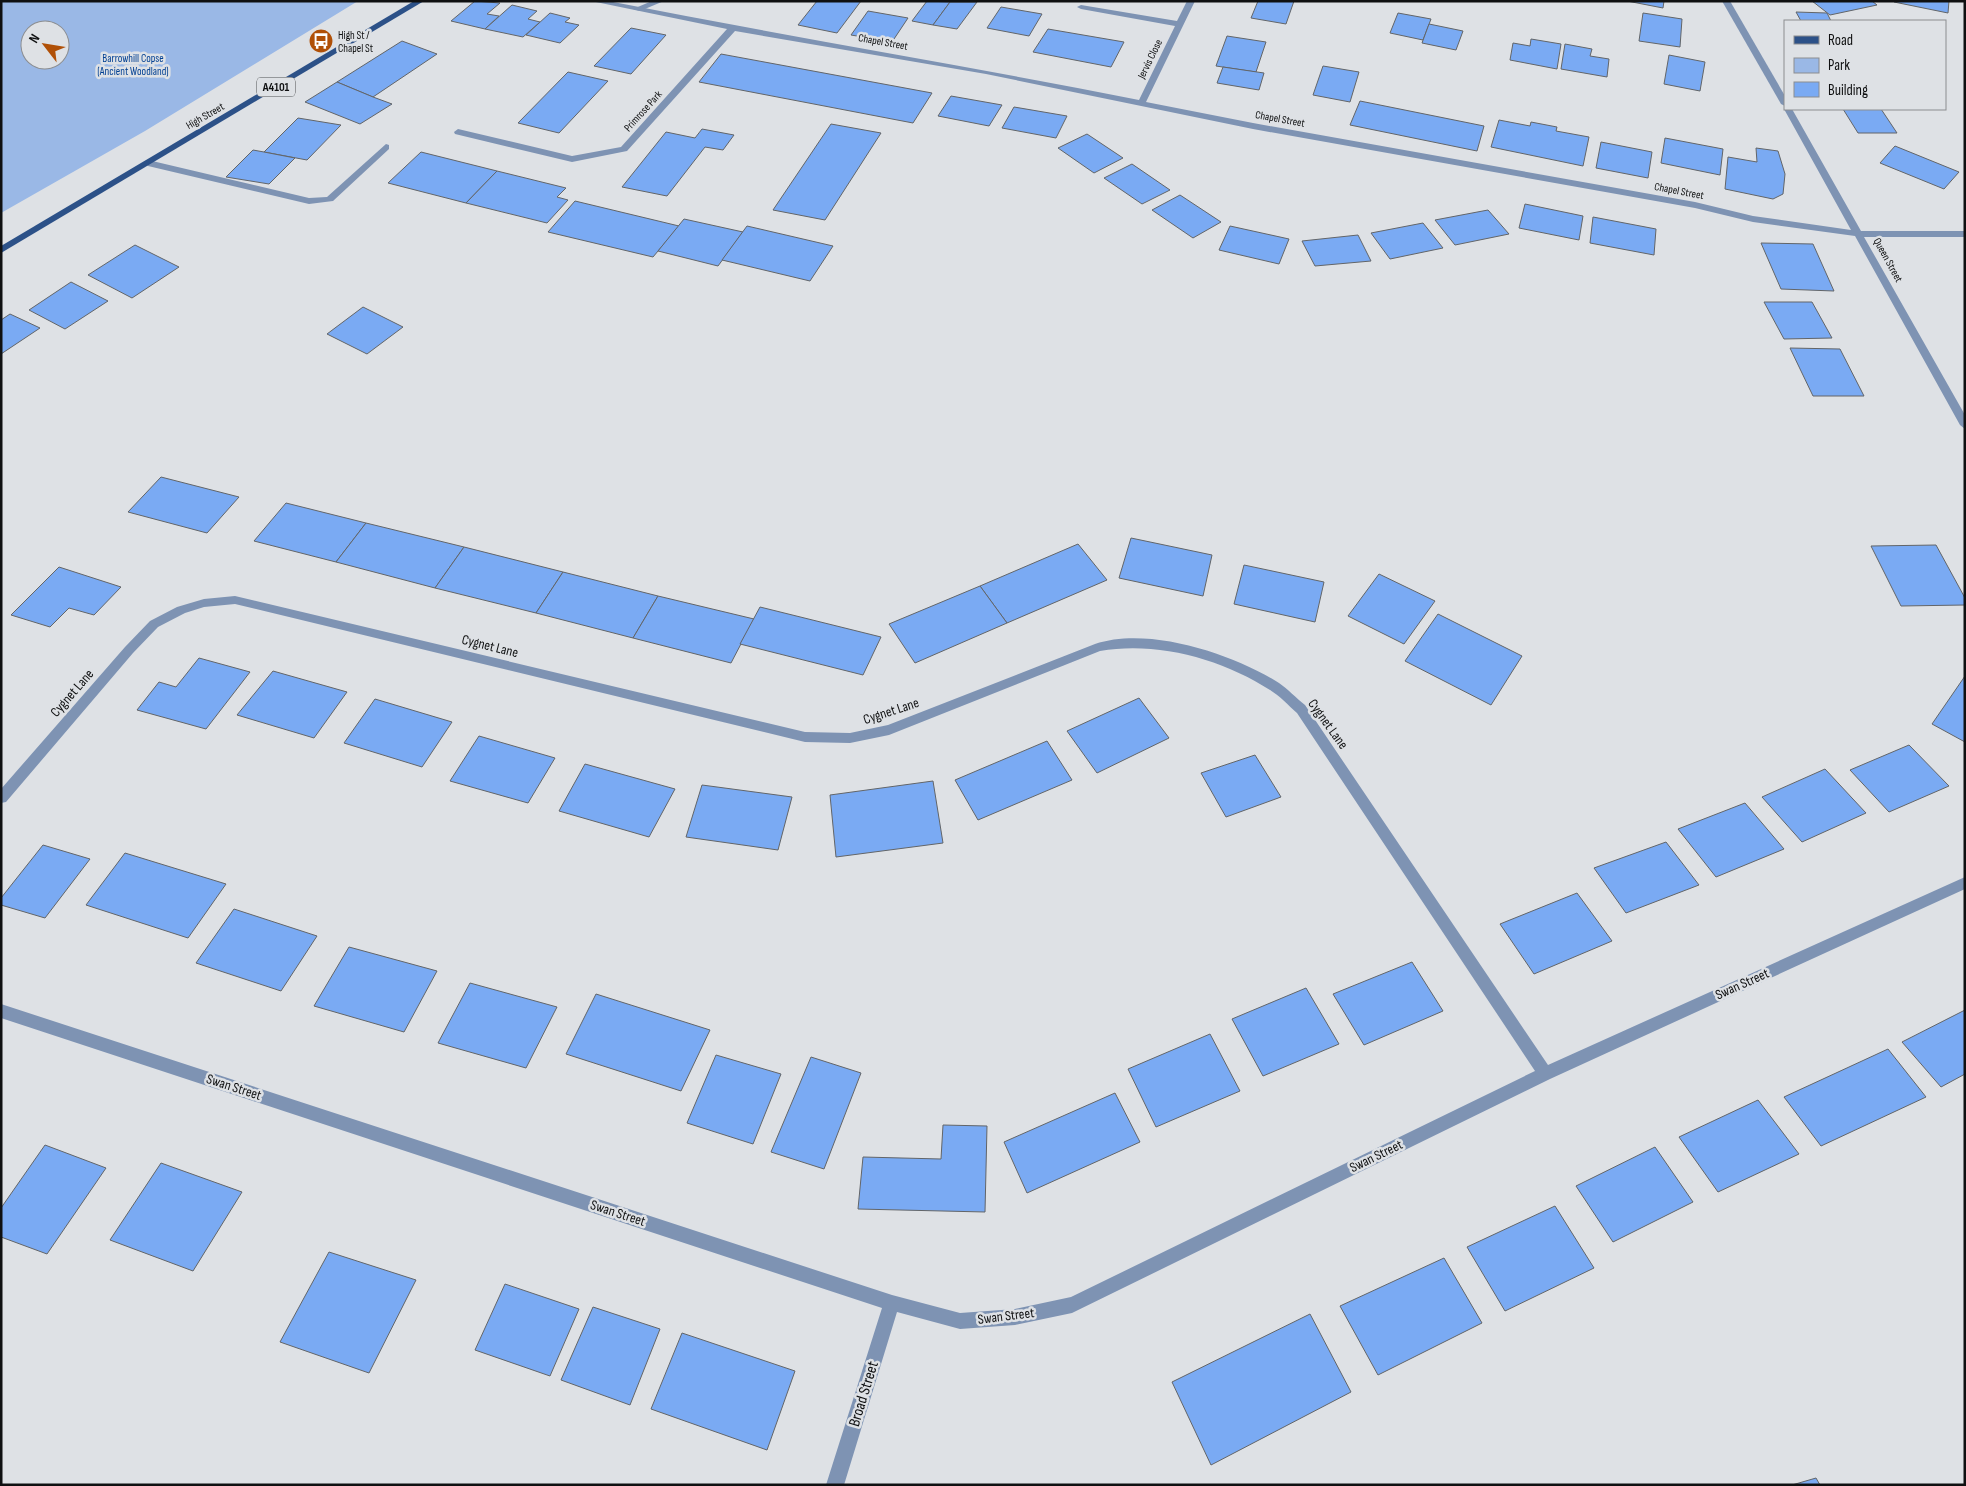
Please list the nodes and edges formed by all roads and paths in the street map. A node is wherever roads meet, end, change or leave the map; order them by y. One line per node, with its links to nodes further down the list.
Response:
1 (420, 1): 15 (main road, High Street / A4101)
2 (595, 1): 7 (street, Chapel Street)
3 (660, 1): 7 (street)
4 (1191, 1): 8 (street, Jervis Close)
5 (1726, 1): 10 (street)
6 (1081, 7): 8 (street, Jervis Close)
7 (637, 9): 9 (street, Chapel Street)
8 (1179, 24): 11 (street, Jervis Close)
9 (733, 28): 11 (street, Chapel Street); 13 (street, Primrose Park)
10 (1784, 102)
11 (1141, 104): 16 (street, Chapel Street)
12 (1789, 110): 16 (street, Queen Street)
13 (458, 132)
14 (386, 148): 15 (street)
15 (148, 163): 18 (main road, High Street / A4101)
16 (1859, 234): 17 (street, Chapel Street); 19 (street, Queen Street)
17 (1965, 234)
18 (1, 250)
19 (1965, 425)
20 (1, 798): 23 (street, Cygnet Lane)
21 (1965, 882): 23 (street, Swan Street)
22 (1, 1011): 24 (street, Swan Street)
23 (1545, 1074): 24 (street, Swan Street)
24 (892, 1303): 25 (street, Broad Street)
25 (835, 1485)

